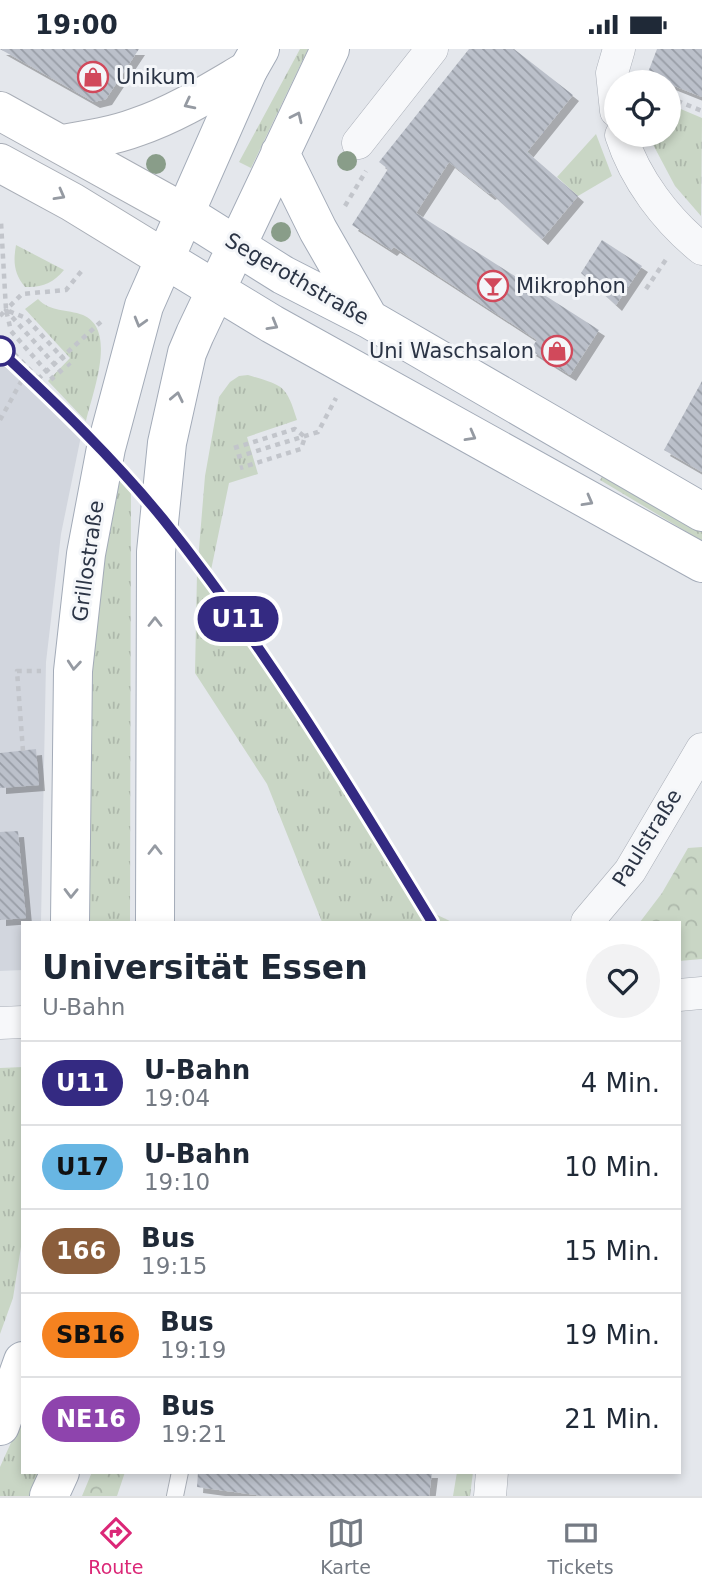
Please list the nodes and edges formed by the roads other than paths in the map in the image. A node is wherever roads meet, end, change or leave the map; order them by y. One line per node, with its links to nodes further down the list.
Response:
1 (330, 49): 10 (main road, one-way to 1)
2 (432, 49): 7 (street)
3 (619, 49): 5 (street)
4 (254, 59): 8 (main road, one-way to 8); 12 (main road, Grillostraße)
5 (613, 70)
6 (0, 111): 8 (main road, Segerothstraße)
7 (358, 143)
8 (62, 144): 12 (main road, Segerothstraße)
9 (625, 147): 14 (street)
10 (280, 153): 13 (main road); 17 (main road)
11 (0, 163): 15 (main road, one-way to 15)
12 (186, 214): 13 (main road, Segerothstraße); 15 (main road, Grillostraße)
13 (236, 244): 16 (main road); 17 (main road, Segerothstraße)
14 (702, 249)
15 (165, 259): 16 (main road); 21 (main road, Grillostraße, one-way to 21)
16 (215, 290): 19 (main road, one-way to 19); 22 (main road, one-way to 16)
17 (369, 319): 18 (main road, Segerothstraße)
18 (702, 512)
19 (702, 563)
20 (702, 749): 23 (street, Paulstraße)
21 (70, 921)
22 (155, 921)
23 (588, 921)
24 (702, 993): 25 (street)
25 (681, 995)
26 (21, 1022): 27 (street)
27 (0, 1023)
28 (21, 1367): 29 (main road)
29 (0, 1426)
30 (59, 1474): 33 (main road)
31 (180, 1474): 34 (lane)
32 (492, 1474): 35 (street)
33 (49, 1496)
34 (175, 1496)
35 (490, 1496)

